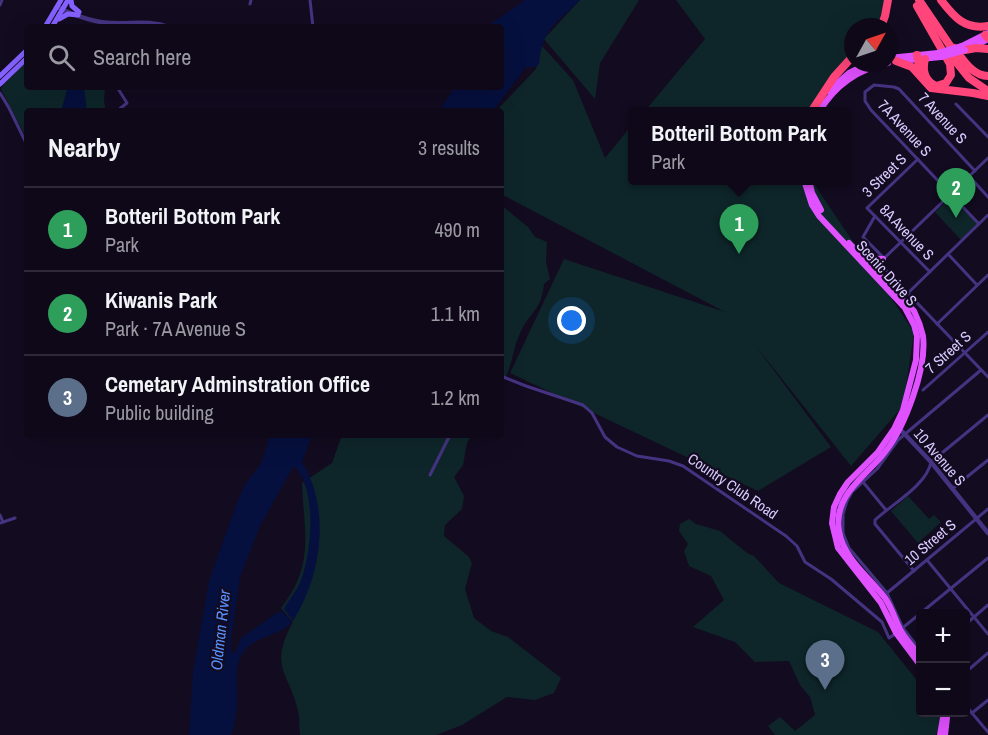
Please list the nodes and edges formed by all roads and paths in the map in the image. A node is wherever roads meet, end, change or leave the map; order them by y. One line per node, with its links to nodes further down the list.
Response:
1 (2, 0): 7 (street)
2 (310, 0): 17 (street)
3 (888, 0): 9 (highway)
4 (941, 0): 18 (highway)
5 (916, 2): 10 (highway); 23 (highway); 34 (highway)
6 (63, 3): 8 (street); 8 (main road); 11 (main road); 12 (main road)
7 (0, 5)
8 (79, 14): 13 (main road); 14 (street)
9 (884, 18)
10 (932, 19): 29 (highway); 32 (highway)
11 (47, 24)
12 (54, 24)
13 (55, 24)
14 (110, 24)
15 (136, 24): 16 (street)
16 (157, 24)
17 (313, 24)
18 (988, 26)
19 (987, 36): 20 (main road)
20 (963, 48): 21 (highway); 23 (main road, bridge)
21 (988, 49)
22 (24, 57): 30 (main road); 30 (main road)
23 (920, 58): 24 (main road); 31 (highway)
24 (898, 60)
25 (898, 63): 31 (highway)
26 (844, 66): 39 (highway)
27 (851, 72): 40 (main road)
28 (862, 72): 41 (main road)
29 (988, 76)
30 (1, 77)
31 (922, 80): 36 (highway)
32 (988, 85)
33 (119, 90): 42 (street)
34 (988, 91)
35 (0, 93): 44 (street)
36 (988, 96)
37 (865, 99): 46 (street, 7A Avenue S); 47 (street, 7 Avenue S)
38 (956, 104): 43 (street)
39 (815, 107)
40 (815, 107)
41 (822, 107)
42 (121, 108)
43 (988, 137)
44 (24, 139)
45 (988, 158): 47 (street)
46 (918, 159): 51 (street, 7A Avenue S); 53 (street, 3 Street S)
47 (975, 171): 48 (street)
48 (969, 176): 51 (street); 52 (street)
49 (806, 185): 60 (main road, Scenic Drive S)
50 (810, 185): 59 (main road, Scenic Drive S)
51 (951, 194): 56 (street, 7A Avenue S); 57 (street)
52 (988, 197)
53 (867, 208): 55 (street, 8A Avenue S)
54 (988, 215): 56 (street)
55 (875, 216): 57 (street, 8A Avenue S); 60 (street, 3 Street S)
56 (979, 224): 58 (street)
57 (900, 242): 60 (street); 61 (street, 8A Avenue S)
58 (948, 254): 61 (street); 63 (street)
59 (864, 257): 60 (main road, Scenic Drive S); 60 (main road)
60 (878, 264): 64 (street); 73 (main road, Scenic Drive S)
61 (930, 272): 64 (street)
62 (988, 275): 63 (street)
63 (977, 285): 65 (street)
64 (907, 294): 65 (street)
65 (937, 324): 67 (street)
66 (988, 332): 67 (street, 7 Street S)
67 (965, 354): 68 (street); 71 (street, 7 Street S)
68 (981, 370): 70 (street); 73 (street)
69 (504, 377): 95 (street, Country Club Road)
70 (988, 377)
71 (923, 390)
72 (988, 415): 76 (street)
73 (900, 430): 76 (street, 10 Avenue S); 78 (street, Scenic Drive S); 95 (main road, Scenic Drive S)
74 (448, 438): 77 (street)
75 (988, 460): 79 (street)
76 (931, 462): 79 (street, 10 Avenue S); 81 (street)
77 (430, 475)
78 (863, 482): 81 (street); 91 (street, Scenic Drive S)
79 (952, 489): 84 (street, 10 Avenue S)
80 (988, 509): 84 (street, 10 Street S)
81 (886, 510): 89 (street)
82 (0, 515): 85 (street)
83 (15, 518): 85 (street)
84 (976, 519): 86 (street, 10 Avenue S); 88 (street, 10 Street S)
85 (2, 523)
86 (988, 533)
87 (988, 558): 90 (street)
88 (927, 560): 89 (street, 10 Street S); 90 (street)
89 (914, 571): 91 (street, 10 Street S)
90 (950, 588): 93 (street); 95 (street)
91 (887, 594): 95 (street, Scenic Drive S)
92 (988, 605): 93 (street)
93 (974, 617): 94 (street); 96 (street)
94 (970, 620)
95 (900, 630): 97 (street, Scenic Drive S); 98 (main road, Scenic Drive S); 100 (main road, Scenic Drive S)
96 (988, 634)
97 (916, 645)
98 (916, 650)
99 (988, 652): 101 (street)
100 (920, 663)
101 (970, 668)
102 (988, 700): 104 (street)
103 (970, 711): 104 (street)
104 (972, 714): 107 (street)
105 (945, 717): 108 (main road)
106 (946, 717): 109 (main road)
107 (988, 732)
108 (940, 735)
109 (945, 735)

